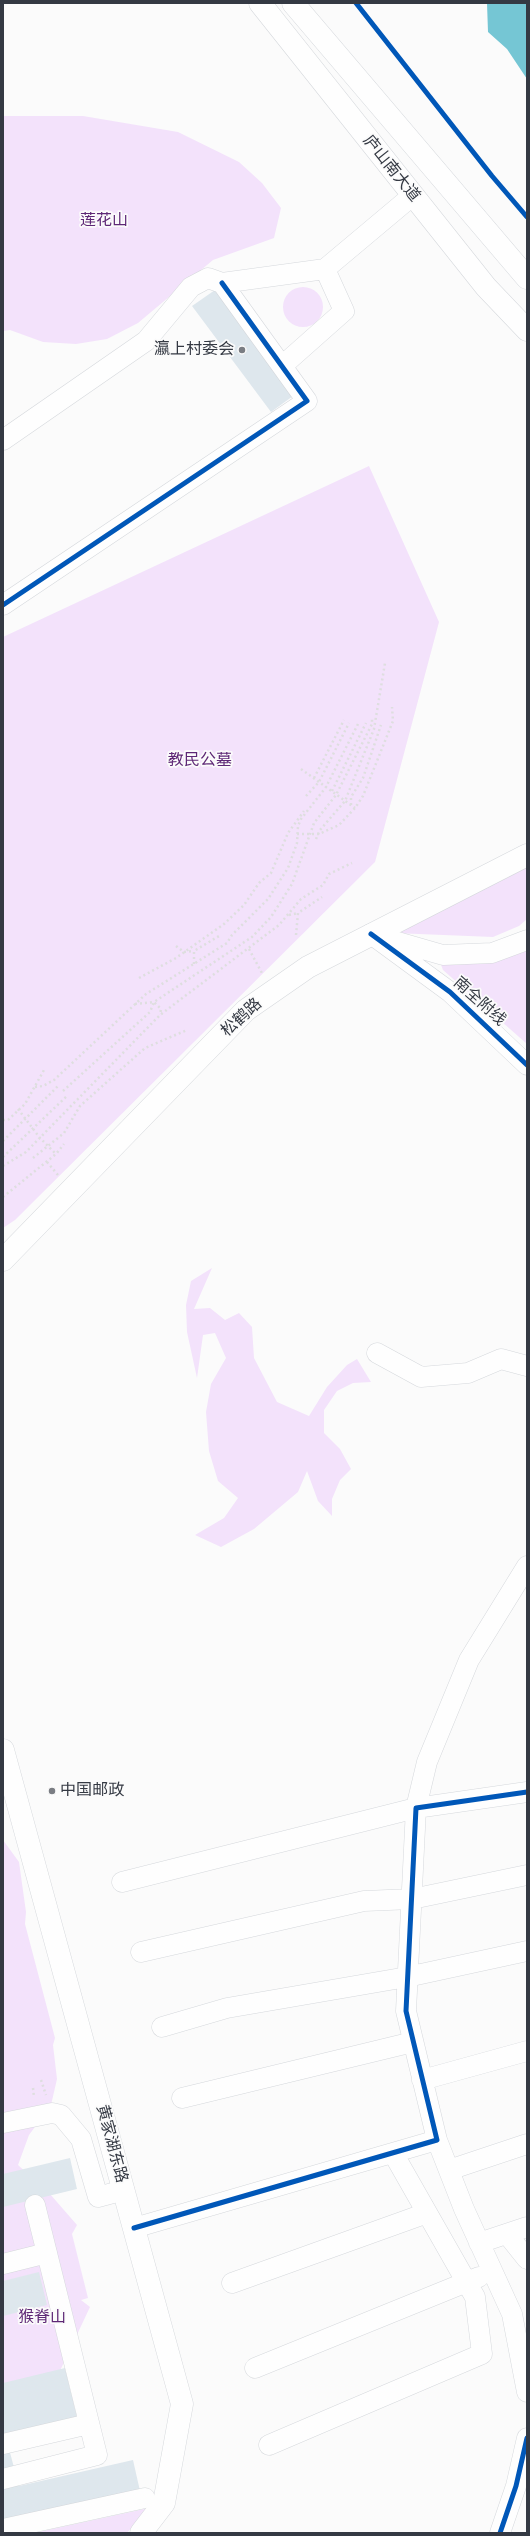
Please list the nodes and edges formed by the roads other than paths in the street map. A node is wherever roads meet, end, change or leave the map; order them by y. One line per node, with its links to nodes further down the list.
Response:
1 (260, 3): 3 (main road, 庐山南大道)
2 (293, 3): 5 (main road, 庐山南大道)
3 (412, 196): 4 (street); 7 (main road, 庐山南大道)
4 (326, 269): 6 (street); 8 (street)
5 (527, 278)
6 (222, 283): 8 (street); 9 (street)
7 (527, 330)
8 (282, 366): 10 (street)
9 (3, 440)
10 (3, 605)
11 (527, 855): 12 (main road, 松鹤路)
12 (371, 934): 13 (street); 14 (street, 南全附线); 15 (main road, 松鹤路)
13 (527, 940)
14 (527, 1065)
15 (56, 1206): 16 (street, 松鹤路); 17 (main road)
16 (3, 1243)
17 (3, 1260)
18 (377, 1353): 19 (street)
19 (527, 1366)
20 (527, 1566): 23 (street)
21 (3, 1750): 40 (main road, 黄家湖东路)
22 (527, 1792): 23 (street)
23 (416, 1808): 25 (street); 26 (street)
24 (527, 1875): 26 (street)
25 (122, 1882)
26 (412, 1899): 28 (street); 29 (street)
27 (527, 1951): 29 (street)
28 (141, 1952)
29 (407, 1977): 30 (street); 31 (street)
30 (162, 2027)
31 (413, 2042): 33 (street); 34 (street)
32 (527, 2051): 33 (street)
33 (422, 2080): 36 (street)
34 (182, 2098)
35 (3, 2123): 40 (street)
36 (437, 2140): 38 (street); 39 (street)
37 (527, 2144): 39 (street)
38 (393, 2153): 42 (street); 43 (street)
39 (449, 2170): 46 (street)
40 (124, 2190): 43 (main road, 黄家湖东路)
41 (35, 2205): 47 (street)
42 (427, 2213): 51 (street); 52 (street)
43 (134, 2228): 64 (main road, 黄家湖东路)
44 (527, 2228): 45 (street)
45 (507, 2234): 46 (street); 48 (street)
46 (479, 2243): 50 (street)
47 (47, 2252): 49 (street); 57 (street)
48 (527, 2259)
49 (3, 2264)
50 (492, 2272): 51 (street); 53 (street)
51 (467, 2282): 55 (street); 60 (street)
52 (232, 2283)
53 (519, 2318): 54 (street)
54 (522, 2343): 56 (street)
55 (255, 2368)
56 (527, 2392)
57 (90, 2424): 59 (street); 61 (street)
58 (527, 2438): 65 (street)
59 (3, 2444)
60 (269, 2445)
61 (3, 2478)
62 (145, 2498): 63 (street)
63 (3, 2529)
64 (141, 2533)
65 (500, 2533)

